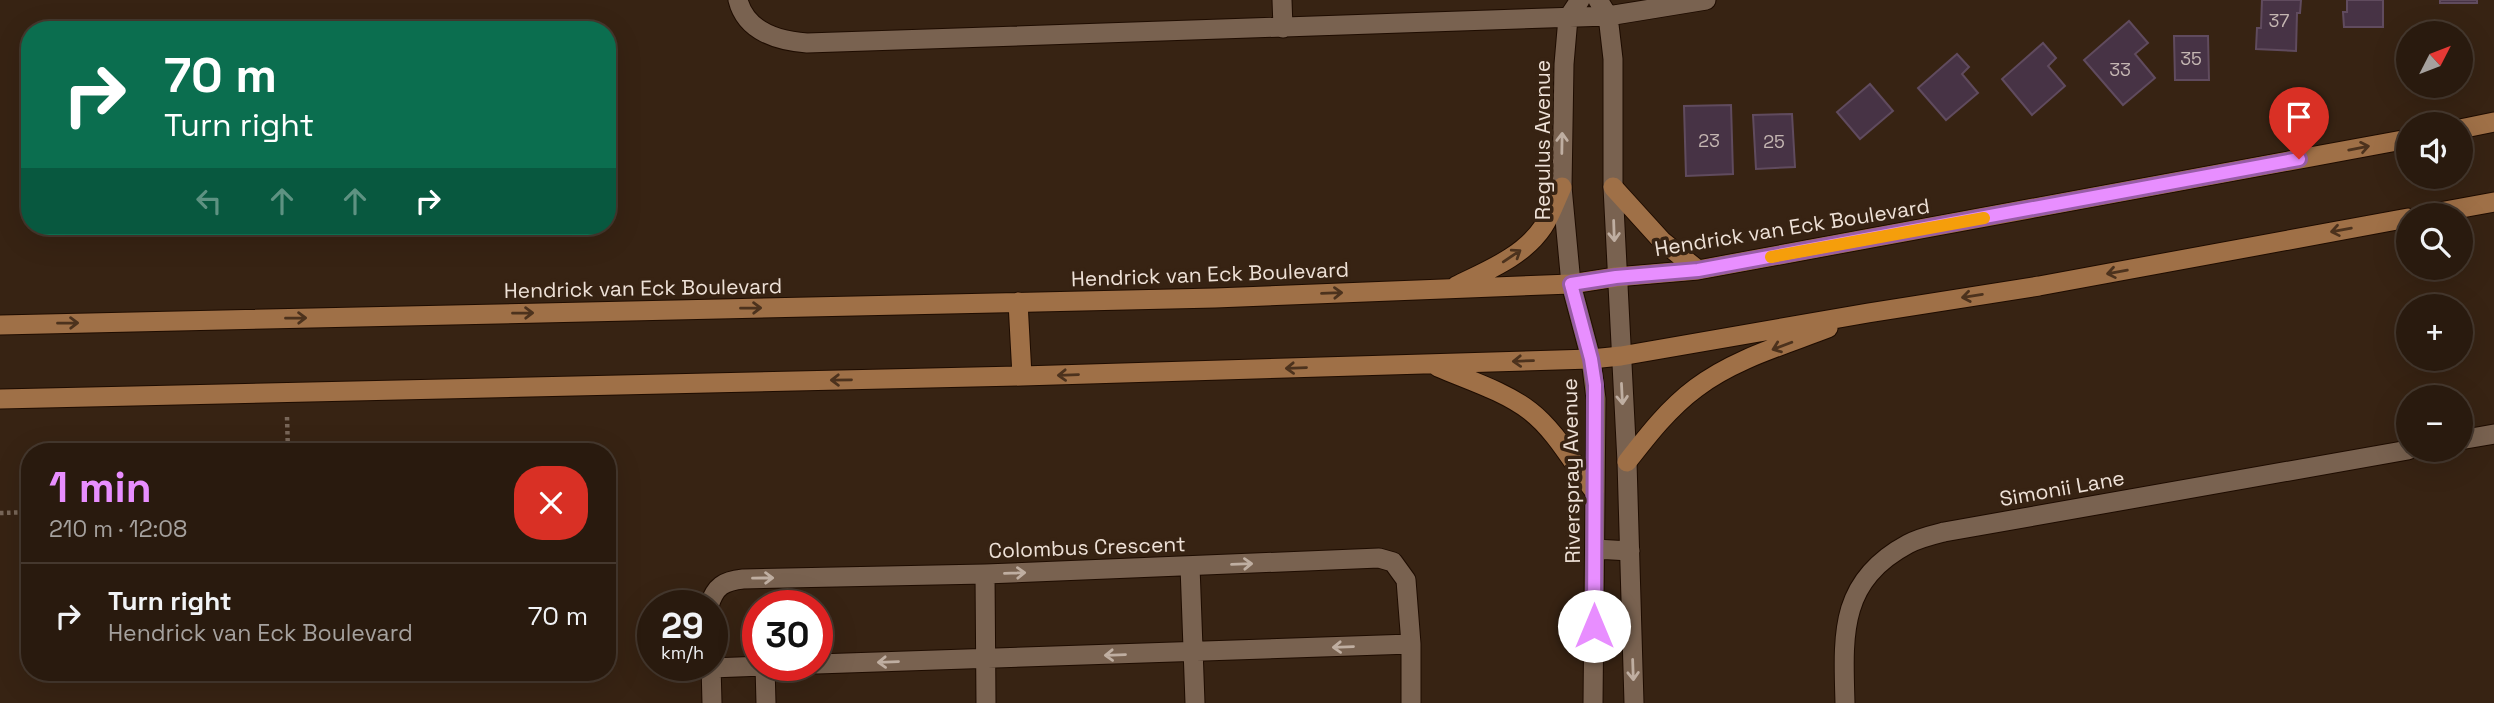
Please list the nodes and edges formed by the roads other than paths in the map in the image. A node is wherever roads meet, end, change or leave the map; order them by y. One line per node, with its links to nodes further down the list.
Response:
1 (738, 0): 7 (street)
2 (1282, 0): 7 (street)
3 (1580, 0): 6 (street, Regulus Avenue)
4 (1706, 0): 5 (street)
5 (1603, 8): 6 (street); 12 (street)
6 (1568, 18): 7 (street); 11 (street, Regulus Avenue, one-way to 6)
7 (1283, 28)
8 (2494, 122): 9 (main road)
9 (2473, 126)
10 (2396, 141): 16 (main road, Hendrick van Eck Boulevard, one-way to 10)
11 (1562, 187): 18 (street, Regulus Avenue); 19 (main road, one-way to 11)
12 (1613, 187): 16 (main road); 17 (street, one-way to 17)
13 (2494, 202): 14 (main road)
14 (2473, 206)
15 (2396, 220): 21 (main road, one-way to 21)
16 (1698, 270): 17 (main road, Hendrick van Eck Boulevard)
17 (1616, 277): 18 (main road, Hendrick van Eck Boulevard); 23 (street)
18 (1571, 284): 19 (main road, Hendrick van Eck Boulevard); 24 (street, Riverspray Avenue)
19 (1452, 289): 20 (main road, Hendrick van Eck Boulevard, one-way to 19)
20 (1018, 302): 22 (main road, Hendrick van Eck Boulevard, one-way to 20); 26 (main road)
21 (1868, 313): 23 (main road); 31 (main road, one-way to 31)
22 (0, 325)
23 (1620, 356): 24 (main road); 31 (street, one-way to 31)
24 (1591, 359): 25 (main road, one-way to 25); 32 (street, Riverspray Avenue)
25 (1431, 364): 26 (main road, one-way to 26); 32 (main road)
26 (1022, 376): 27 (main road, one-way to 27)
27 (0, 399)
28 (2494, 434): 29 (street)
29 (2473, 438)
30 (2396, 452): 51 (street, Simonii Lane)
31 (1627, 462): 34 (street)
32 (1594, 491): 33 (street, Riverspray Avenue)
33 (1595, 549): 34 (street); 49 (street, Riverspray Avenue)
34 (1630, 551): 50 (street, one-way to 50)
35 (1190, 566): 36 (street, Colombus Crescent, one-way to 35); 38 (street, Colombus Crescent, one-way to 38); 39 (street)
36 (985, 574): 37 (street, Colombus Crescent, one-way to 36); 40 (street)
37 (715, 590)
38 (1411, 645): 39 (street, one-way to 39); 48 (street, Colombus Crescent)
39 (1193, 653): 40 (street, one-way to 40); 47 (street)
40 (984, 660): 41 (street, one-way to 41); 46 (street)
41 (833, 664)
42 (711, 681): 44 (street)
43 (765, 681): 45 (street)
44 (712, 703)
45 (766, 703)
46 (986, 703)
47 (1195, 703)
48 (1411, 703)
49 (1593, 703)
50 (1634, 703)
51 (1844, 703)

